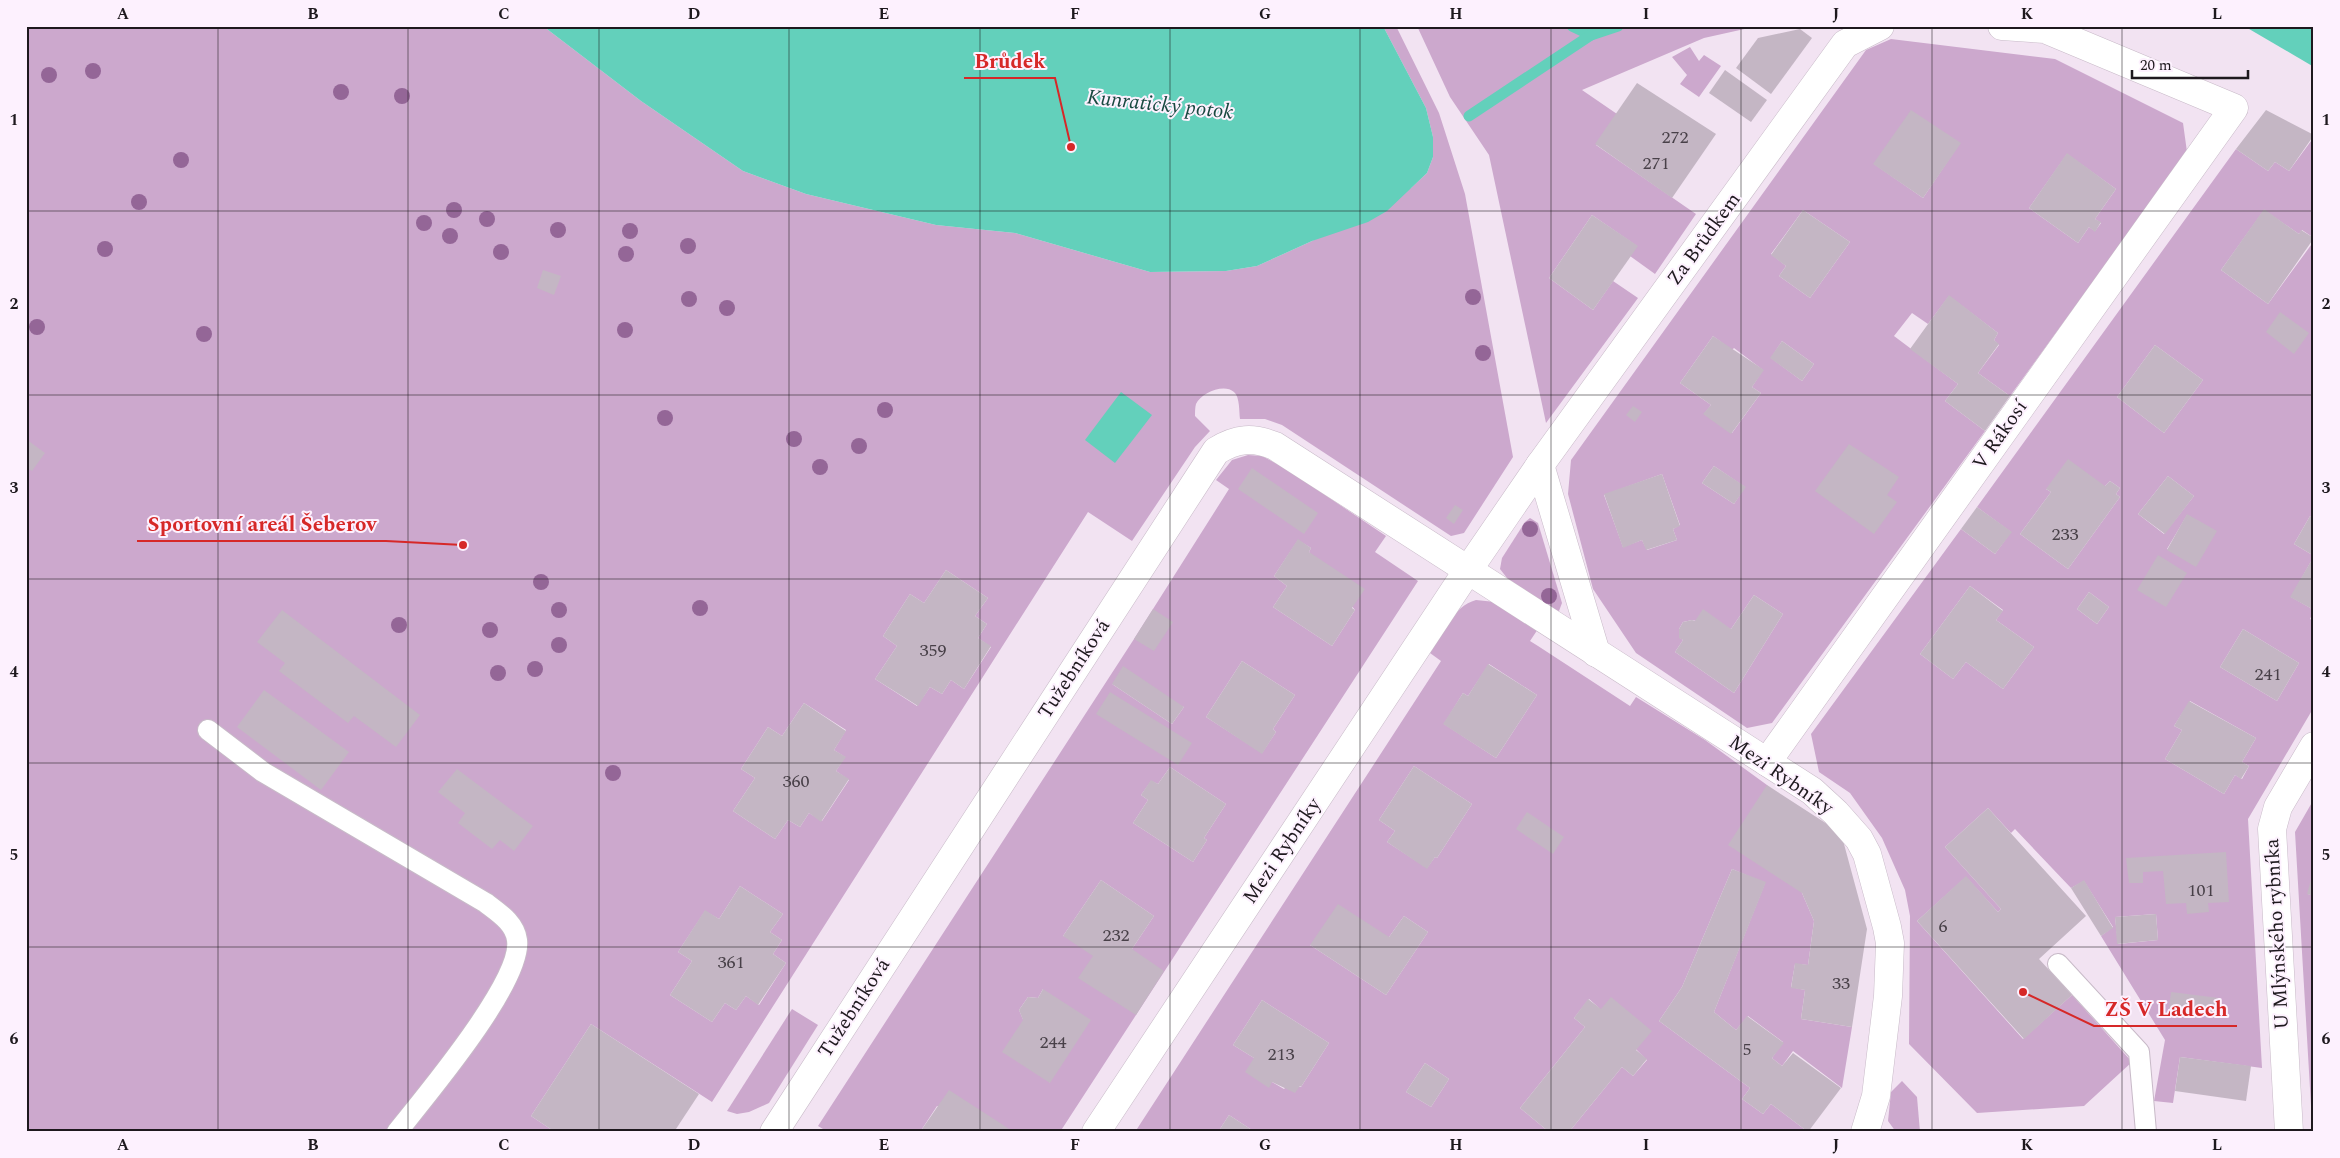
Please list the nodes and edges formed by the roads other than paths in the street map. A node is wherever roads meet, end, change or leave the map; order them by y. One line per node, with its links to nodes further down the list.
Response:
1 (1880, 26): 3 (street, Za Brůdkem)
2 (2002, 26): 8 (street, V Rákosí)
3 (1540, 465): 4 (street, Mezi Rybníky); 5 (street)
4 (1468, 570): 5 (street, Mezi Rybníky); 11 (street, Tužebníková); 12 (street, Mezi Rybníky)
5 (1596, 653): 8 (street, Mezi Rybníky)
6 (208, 730): 10 (lane)
7 (2314, 746): 15 (street, U Mlýnského rybníka)
8 (1767, 762): 13 (street, Mezi Rybníky)
9 (2058, 964): 14 (lane)
10 (397, 1132)
11 (774, 1132)
12 (1096, 1132)
13 (1864, 1132)
14 (2146, 1132)
15 (2289, 1132)

